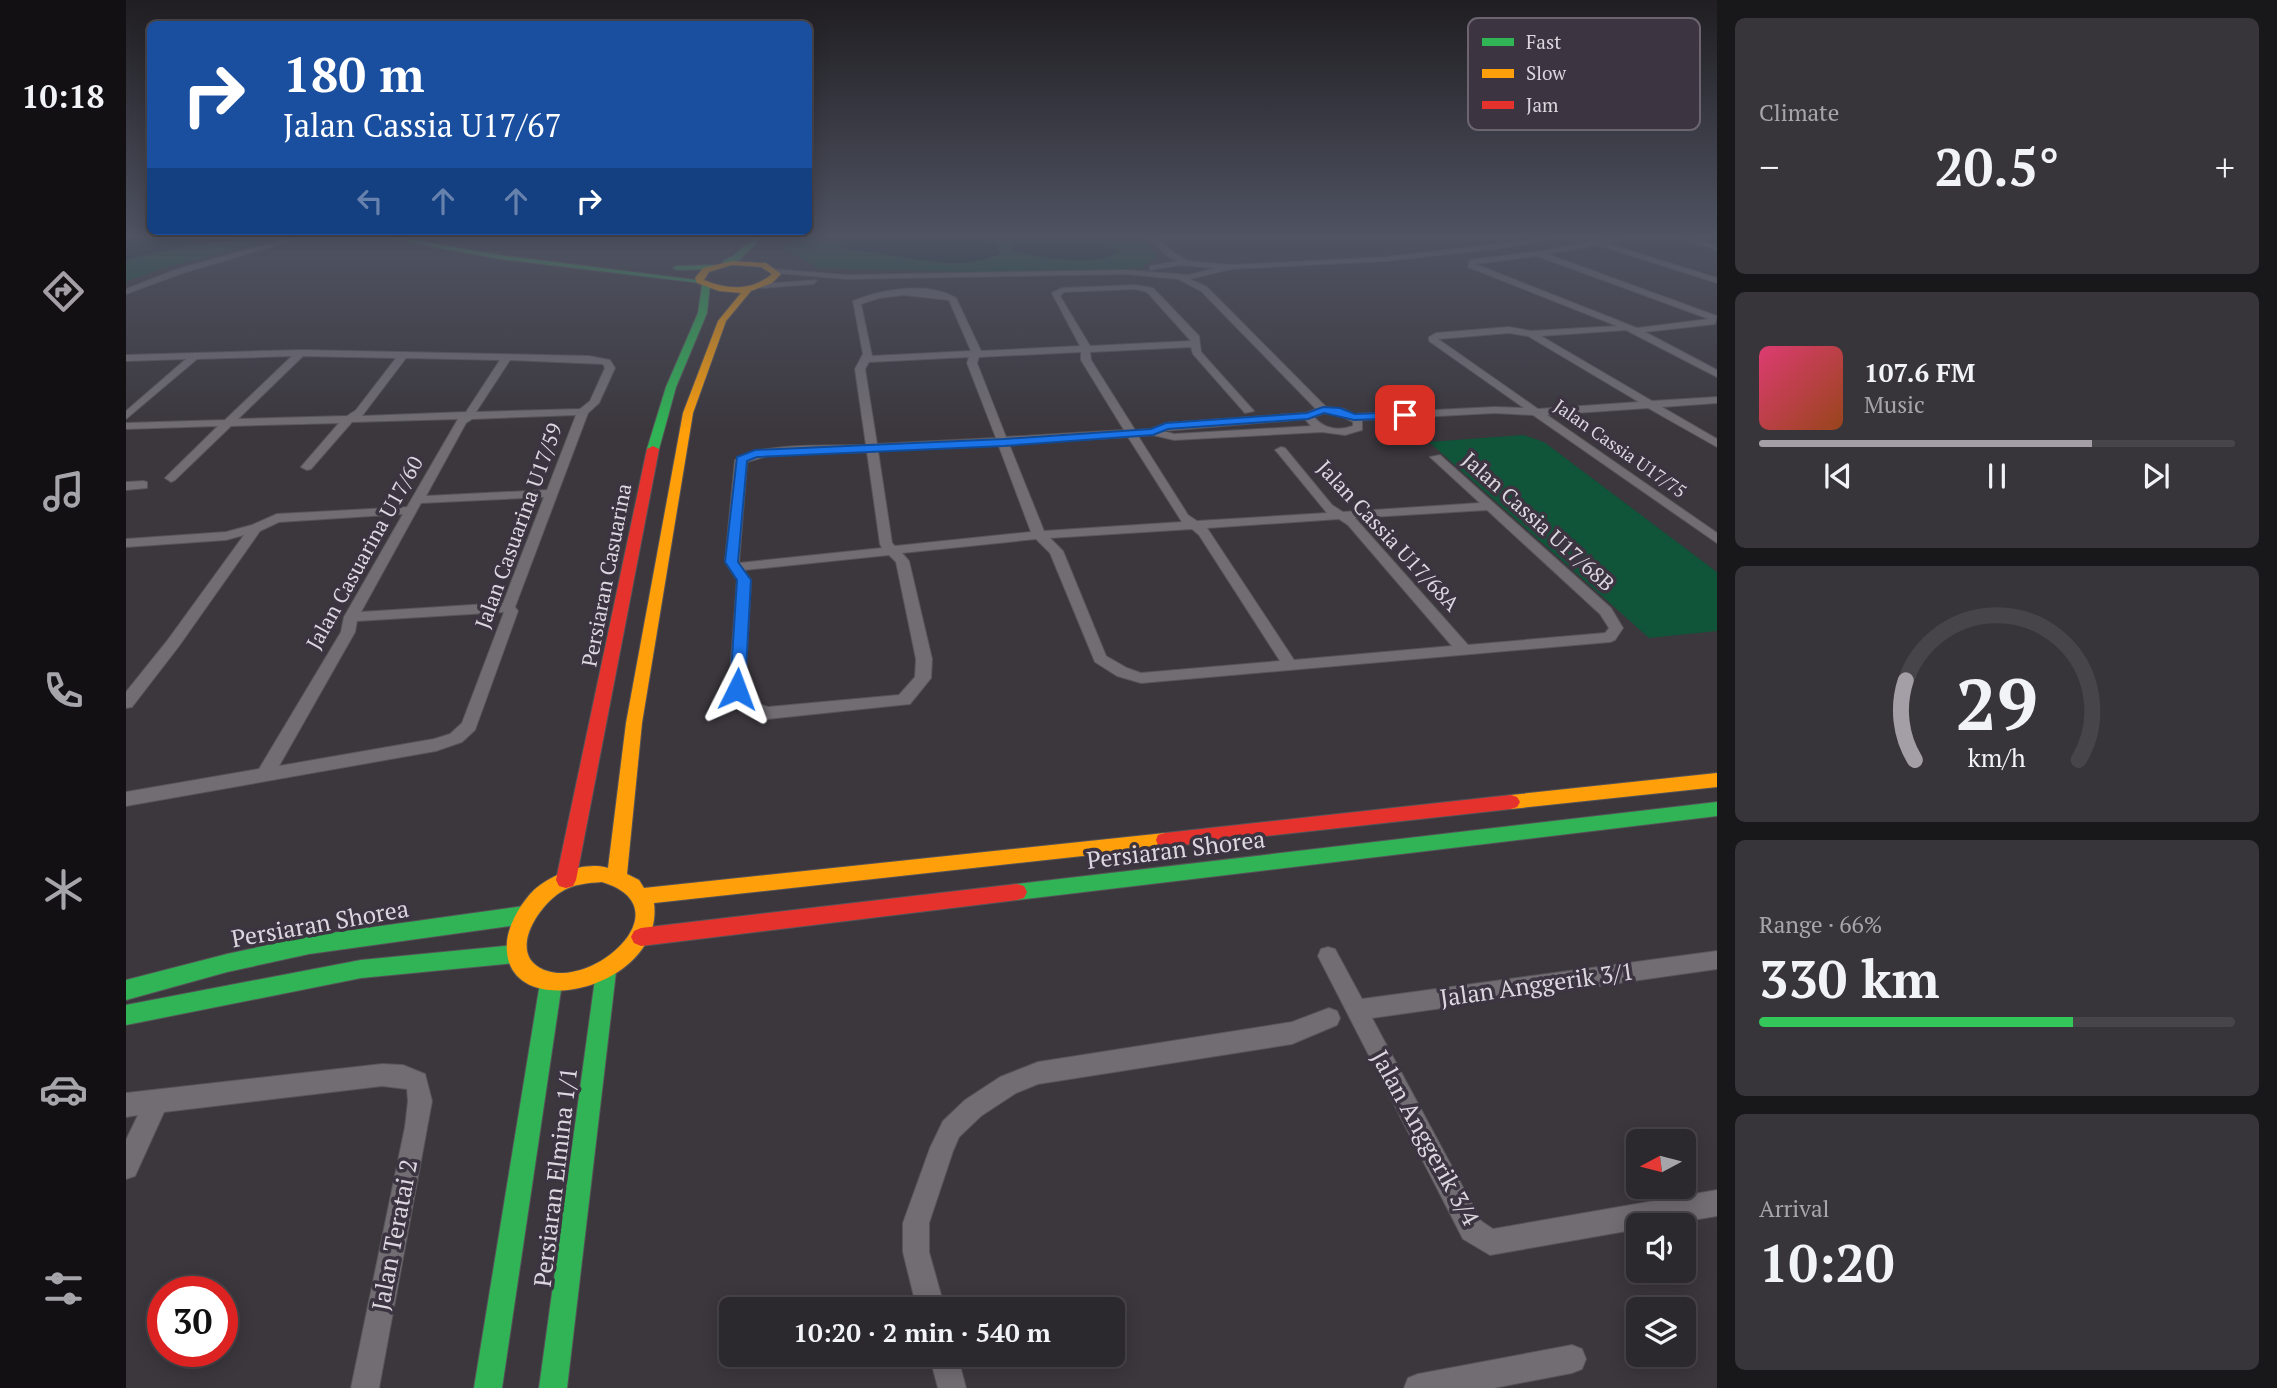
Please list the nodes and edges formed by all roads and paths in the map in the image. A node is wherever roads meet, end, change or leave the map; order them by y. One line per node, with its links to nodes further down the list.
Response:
1 (705, 301): 71 (street, Persiaran Casuarina)
2 (742, 301): 70 (street)
3 (864, 301): 21 (street)
4 (953, 301): 18 (street)
5 (1058, 301): 14 (street)
6 (1160, 301): 13 (street)
7 (1216, 301): 25 (street)
8 (1560, 301): 11 (street)
9 (1665, 301): 10 (street)
10 (1717, 320): 11 (street)
11 (1631, 329): 12 (street); 22 (street)
12 (1527, 333): 24 (street); 28 (street, Jalan Cassia U17/75)
13 (1196, 344): 14 (street); 26 (street)
14 (1086, 350): 18 (street); 39 (street)
15 (301, 353): 16 (street, Jalan Casuarina U17/59); 17 (street, Jalan Casuarina U17/59); 34 (street)
16 (403, 355): 19 (street, Jalan Casuarina U17/59); 32 (street)
17 (195, 356): 20 (street, Jalan Casuarina U17/59); 29 (street)
18 (974, 356): 21 (street); 41 (street)
19 (507, 357): 27 (street, Jalan Casuarina U17/59); 31 (street, Jalan Casuarina U17/60)
20 (126, 358)
21 (865, 359): 43 (street)
22 (1717, 374)
23 (1717, 400): 24 (street)
24 (1653, 404): 28 (street); 42 (street)
25 (1323, 410): 30 (street); 35 (street)
26 (1249, 411)
27 (583, 412): 31 (street); 50 (street, Jalan Casuarina U17/59)
28 (1538, 412): 35 (street); 57 (street, Jalan Cassia U17/75)
29 (126, 416)
30 (1308, 416): 33 (street); 37 (street)
31 (468, 417): 32 (street); 51 (street, Jalan Casuarina U17/60)
32 (350, 419): 34 (street); 46 (street)
33 (1242, 421): 38 (street); 40 (street)
34 (231, 422): 36 (street); 47 (street)
35 (1356, 422): 37 (street)
36 (126, 426)
37 (1324, 429): 40 (street)
38 (1153, 432): 39 (street); 40 (street)
39 (1132, 433): 41 (street); 54 (street)
40 (1252, 433)
41 (1004, 442): 43 (street); 56 (street)
42 (1717, 444)
43 (873, 449): 59 (street); 60 (street)
44 (1281, 450): 53 (street, Jalan Cassia U17/68A)
45 (1436, 457): 52 (street, Jalan Cassia U17/68B)
46 (307, 467)
47 (171, 478)
48 (126, 485): 49 (street)
49 (143, 485)
50 (551, 493): 51 (street); 61 (street, Jalan Casuarina U17/59)
51 (415, 505): 55 (street); 62 (street, Jalan Casuarina U17/60)
52 (1490, 506): 53 (street); 63 (street, Jalan Cassia U17/68B)
53 (1341, 515): 54 (street); 63 (street, Jalan Cassia U17/68A)
54 (1195, 526): 56 (street); 64 (street)
55 (256, 528): 58 (street); 65 (street)
56 (1039, 535): 59 (street); 64 (street)
57 (1717, 539)
58 (126, 543)
59 (892, 550): 60 (street); 60 (street)
60 (735, 567)
61 (508, 607): 62 (street); 66 (street, Jalan Casuarina U17/59)
62 (351, 617): 66 (street, Jalan Casuarina U17/60)
63 (1464, 650): 64 (street)
64 (1291, 666)
65 (126, 704)
66 (266, 773): 68 (street, Jalan Casuarina U17/59)
67 (1717, 780): 72 (street, Persiaran Shorea)
68 (126, 799)
69 (1717, 809): 74 (street, Persiaran Shorea)
70 (617, 876): 71 (street); 72 (street)
71 (566, 880): 73 (street)
72 (642, 897): 74 (street)
73 (524, 915): 75 (street); 80 (street, Persiaran Shorea)
74 (641, 937): 78 (street)
75 (516, 954): 79 (street); 82 (street)
76 (1328, 956): 81 (street, Jalan Anggerik 3/4)
77 (1717, 960): 81 (street, Jalan Anggerik 3/1)
78 (606, 972): 79 (street); 93 (street, Persiaran Elmina 1/1)
79 (551, 983): 92 (street, Persiaran Elmina 1/1)
80 (126, 990)
81 (1356, 1010): 87 (street, Jalan Anggerik 3/4)
82 (126, 1015)
83 (1329, 1018): 88 (street)
84 (157, 1102): 85 (street); 86 (street); 91 (street, Jalan Teratai 2)
85 (126, 1105)
86 (126, 1167)
87 (1717, 1203)
88 (929, 1297)
89 (1572, 1359): 95 (street)
90 (946, 1367): 94 (street)
91 (365, 1388)
92 (488, 1388)
93 (553, 1388)
94 (952, 1388)
95 (1418, 1388)

